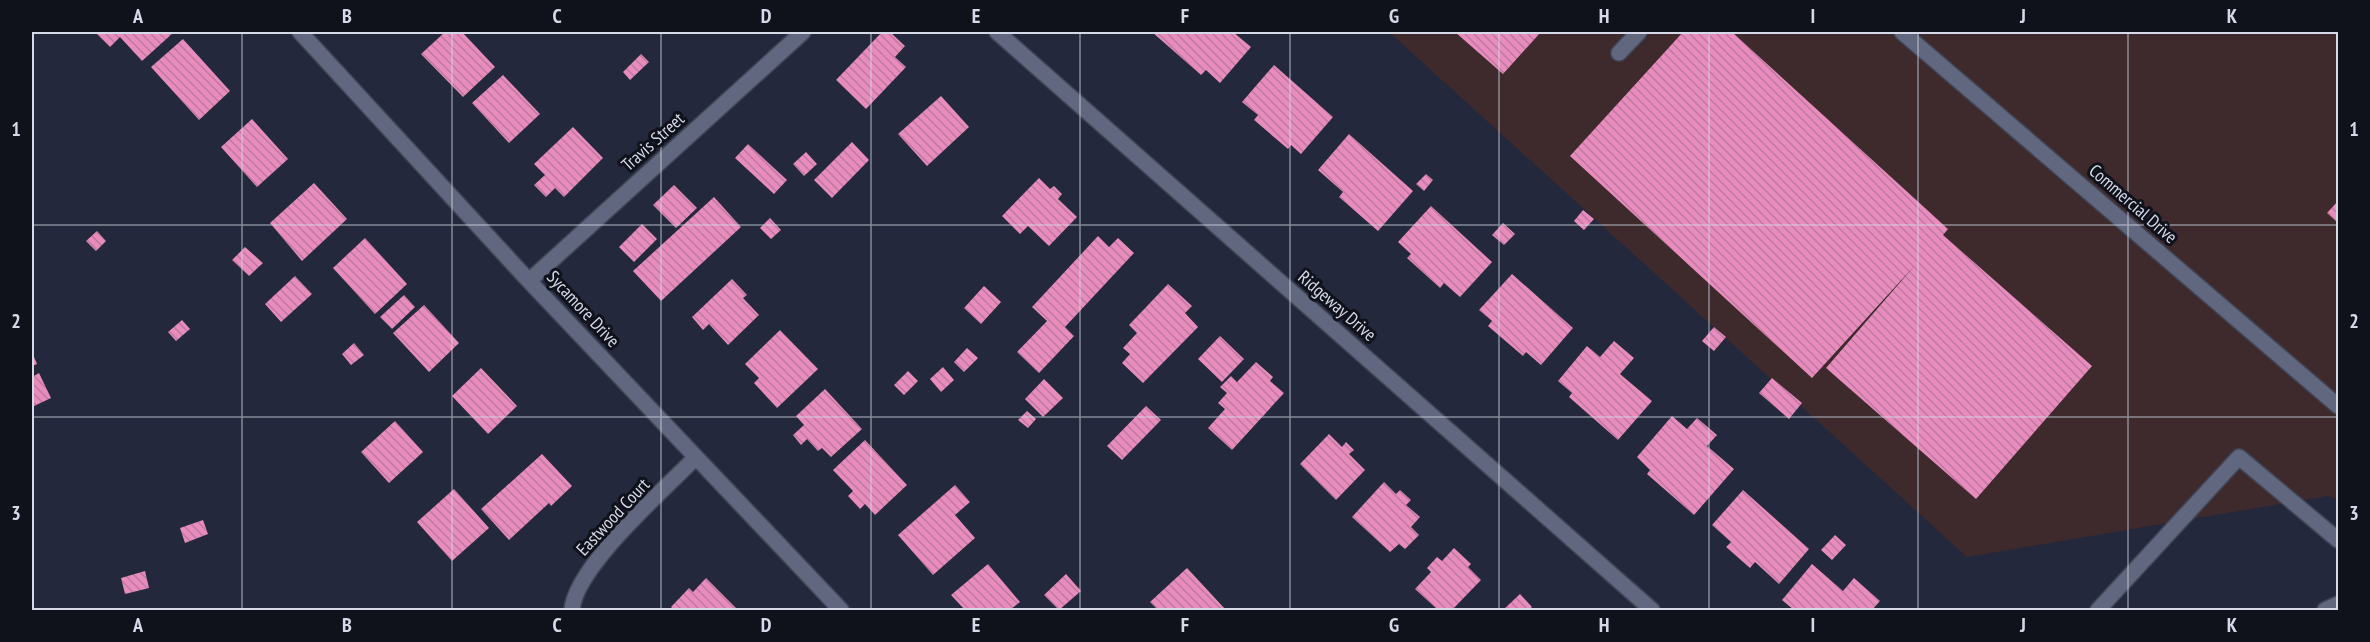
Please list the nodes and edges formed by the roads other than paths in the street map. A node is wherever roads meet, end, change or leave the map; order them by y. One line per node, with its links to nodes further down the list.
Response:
1 (300, 32): 7 (street, Sycamore Drive)
2 (803, 32): 7 (street, Travis Street)
3 (997, 32): 14 (street, Ridgeway Drive)
4 (1639, 32): 6 (street)
5 (1902, 32): 8 (street, Commercial Drive)
6 (1618, 53)
7 (529, 281): 9 (street, Sycamore Drive)
8 (2338, 406)
9 (695, 458): 12 (street, Eastwood Court); 13 (street, Sycamore Drive)
10 (2338, 540): 15 (street)
11 (2338, 604): 16 (street)
12 (572, 610)
13 (841, 610)
14 (1652, 610)
15 (2098, 610)
16 (2325, 610)

